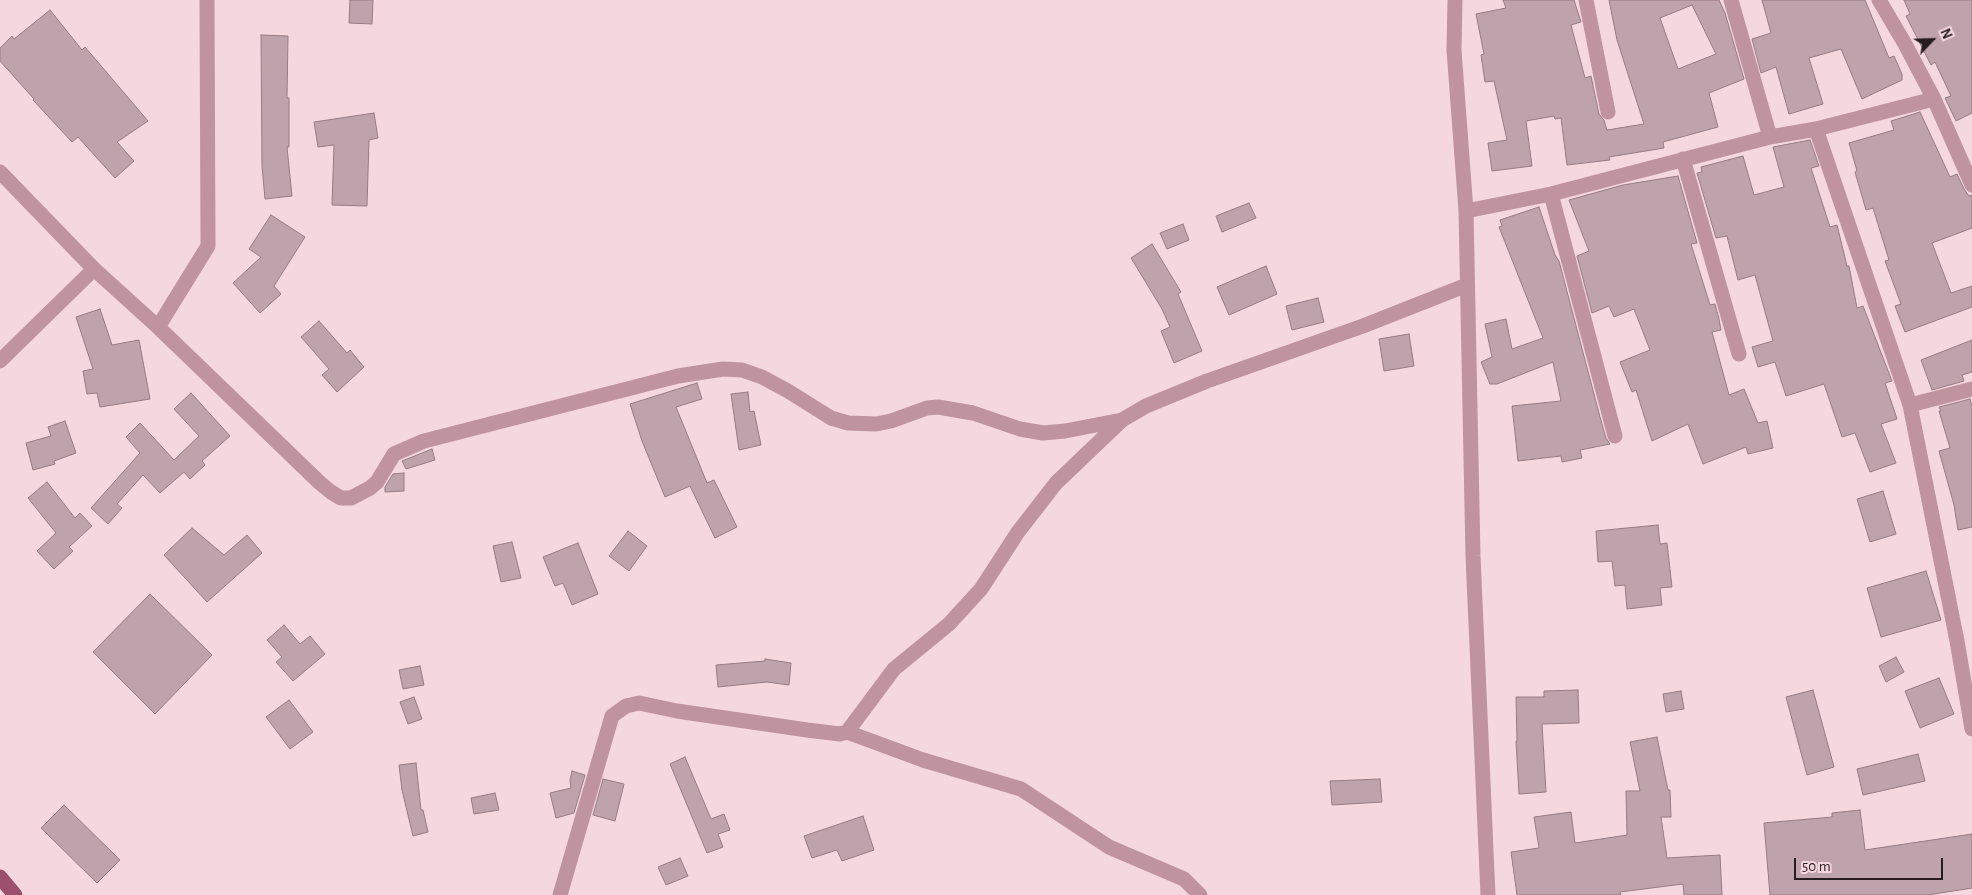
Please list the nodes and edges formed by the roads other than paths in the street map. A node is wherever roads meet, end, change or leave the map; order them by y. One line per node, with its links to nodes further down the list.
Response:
1 (207, 0): 17 (street)
2 (1455, 0): 14 (street)
3 (1586, 0): 7 (street)
4 (1731, 0): 9 (street)
5 (1879, 0): 6 (street)
6 (1934, 99): 8 (street); 12 (street)
7 (1608, 112)
8 (1816, 129): 9 (street); 21 (street)
9 (1770, 137): 10 (street)
10 (1683, 159): 13 (street); 18 (street)
11 (0, 172): 15 (street)
12 (1972, 185)
13 (1551, 194): 14 (street); 23 (street)
14 (1466, 211): 16 (street)
15 (94, 269): 17 (street); 19 (street)
16 (1467, 285): 22 (street); 30 (street)
17 (158, 327): 22 (street)
18 (1739, 354)
19 (0, 361)
20 (1972, 389): 21 (street)
21 (1910, 406): 24 (street)
22 (1122, 420): 25 (street)
23 (1615, 436)
24 (1972, 729)
25 (847, 732): 28 (street); 29 (street)
26 (0, 877): 27 (main road)
27 (15, 895)
28 (560, 895)
29 (1200, 895)
30 (1488, 895)

